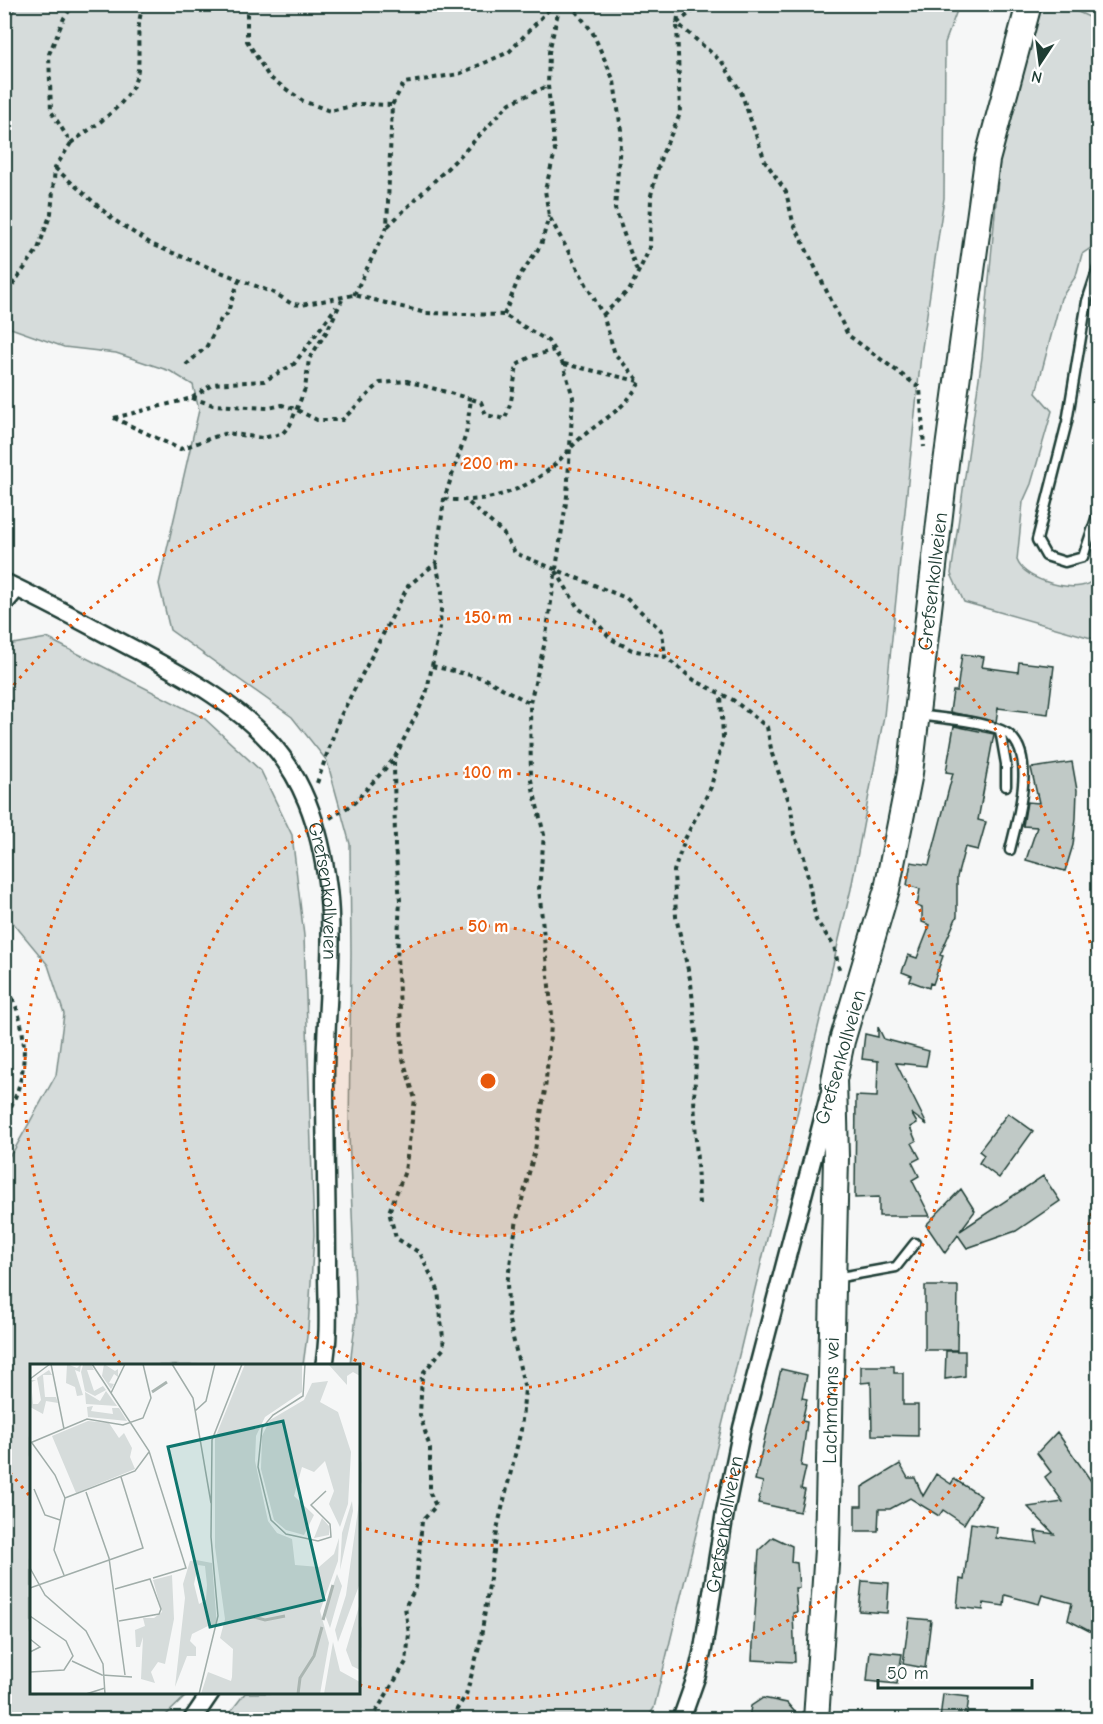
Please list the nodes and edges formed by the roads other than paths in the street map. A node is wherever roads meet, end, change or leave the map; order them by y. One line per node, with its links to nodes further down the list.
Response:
1 (1029, 4): 7 (street, Grefsenkollveien)
2 (1098, 268): 3 (lane)
3 (1098, 513)
4 (4, 582): 5 (street, Grefsenkollveien)
5 (21, 590): 6 (lane); 15 (street, Grefsenkollveien)
6 (4, 610)
7 (918, 715): 8 (lane); 11 (street, Grefsenkollveien)
8 (1000, 730): 9 (lane); 10 (lane)
9 (1006, 786)
10 (1010, 850)
11 (834, 1080): 12 (street, Lachmanns vei)
12 (824, 1155): 14 (street, Lachmanns vei); 18 (street, Grefsenkollveien)
13 (915, 1243): 14 (lane)
14 (834, 1279): 19 (street, Lachmanns vei)
15 (324, 1364)
16 (210, 1694): 17 (street)
17 (192, 1719)
18 (681, 1719)
19 (816, 1719)

